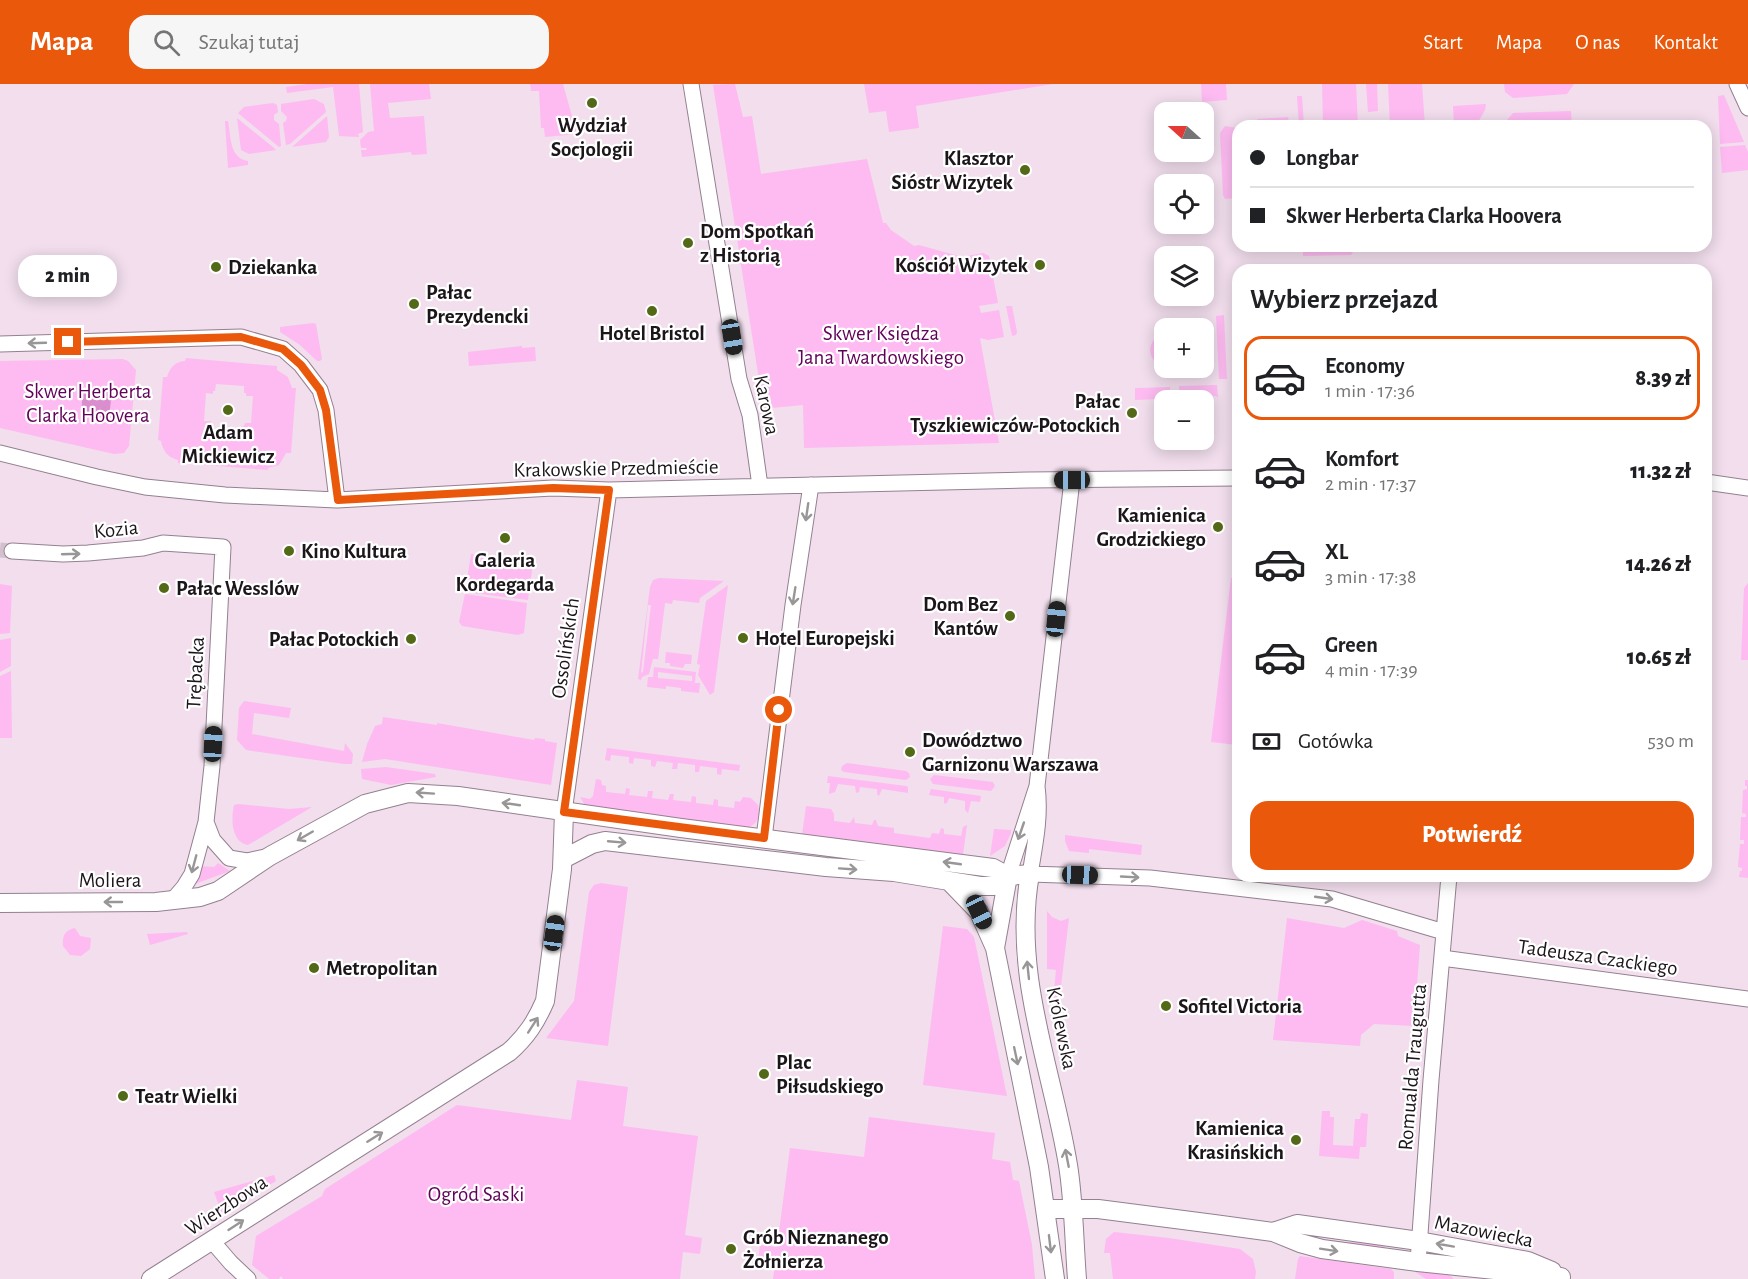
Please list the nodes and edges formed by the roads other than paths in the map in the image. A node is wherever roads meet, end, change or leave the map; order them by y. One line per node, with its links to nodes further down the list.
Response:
1 (691, 84): 10 (street, Karowa)
2 (1737, 84): 3 (street)
3 (1748, 108)
4 (0, 344): 13 (street, one-way to 4)
5 (0, 453): 13 (street, Krakowskie Przedmieście)
6 (1232, 478): 7 (street, Krakowskie Przedmieście)
7 (1072, 480): 9 (street, Krakowskie Przedmieście); 16 (street, Królewska)
8 (1712, 483): 11 (street)
9 (811, 485): 10 (street, Krakowskie Przedmieście); 19 (street, one-way to 19)
10 (760, 486): 12 (street, Krakowskie Przedmieście)
11 (1748, 488)
12 (609, 490): 13 (street, Krakowskie Przedmieście); 17 (street, Ossolińskich)
13 (338, 500)
14 (223, 547): 15 (street, Kozia, one-way to 14); 18 (street, Trębacka)
15 (12, 551)
16 (1036, 786): 22 (street, Królewska); 23 (street, Królewska, one-way to 23)
17 (564, 812): 19 (street); 20 (street, one-way to 20); 21 (street, Wierzbowa)
18 (206, 822): 20 (street); 26 (street, Trębacka, one-way to 26)
19 (764, 838): 23 (street, one-way to 19)
20 (270, 856): 26 (street, Moliera)
21 (563, 859): 24 (street, one-way to 24); 35 (street, Wierzbowa, one-way to 21)
22 (1030, 874): 23 (street); 28 (street, one-way to 28); 33 (street, Królewska, one-way to 22)
23 (1008, 876): 24 (street); 29 (street)
24 (950, 882): 29 (street)
25 (1448, 882): 28 (street, Romualda Traugutta)
26 (172, 900): 27 (street, Moliera, one-way to 27)
27 (0, 903)
28 (1444, 932): 30 (street, Romualda Traugutta)
29 (995, 948): 32 (street, one-way to 32)
30 (1442, 958): 31 (street, Tadeusza Czackiego); 36 (street, Romualda Traugutta)
31 (1748, 999)
32 (1046, 1209): 33 (street); 43 (street, one-way to 43)
33 (1071, 1209): 34 (street); 44 (street, Królewska)
34 (1273, 1232): 36 (street, Mazowiecka); 38 (street, one-way to 38)
35 (213, 1241): 41 (street, Wierzbowa); 42 (street)
36 (1419, 1241): 37 (street, Mazowiecka, one-way to 36); 38 (street, Romualda Traugutta)
37 (1489, 1253): 39 (street); 40 (street, Mazowiecka)
38 (1418, 1262): 39 (street)
39 (1472, 1274): 40 (street)
40 (1567, 1278)
41 (151, 1279)
42 (248, 1279)
43 (1055, 1279)
44 (1077, 1279)

